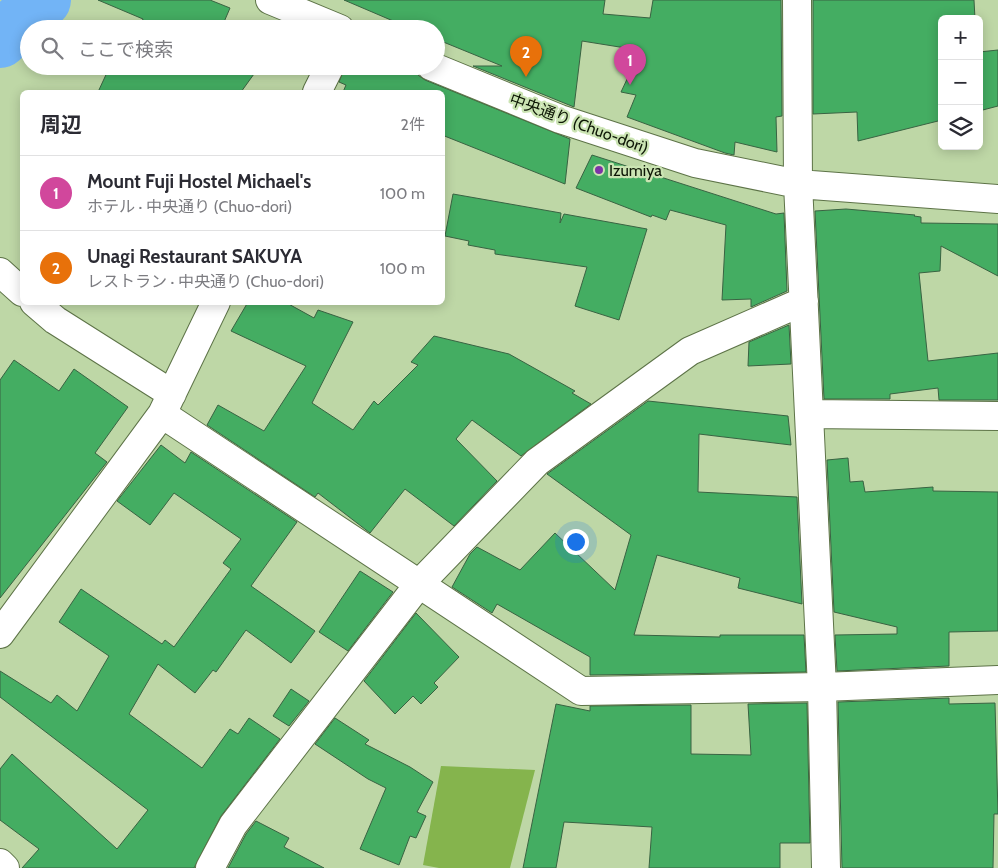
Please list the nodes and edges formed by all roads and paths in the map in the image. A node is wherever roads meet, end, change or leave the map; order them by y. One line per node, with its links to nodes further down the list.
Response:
1 (270, 0): 3 (street)
2 (797, 0): 7 (street)
3 (318, 20)
4 (445, 72): 7 (street, 中央通り (Chuo-dori))
5 (326, 75): 6 (street)
6 (318, 90)
7 (798, 184): 8 (street, 中央通り (Chuo-dori)); 11 (street)
8 (998, 199)
9 (0, 272): 10 (street)
10 (20, 290)
11 (804, 301): 15 (street); 17 (street)
12 (37, 305): 14 (street)
13 (215, 305): 14 (street)
14 (167, 404): 17 (street); 18 (street)
15 (809, 414): 16 (street); 20 (street)
16 (998, 416)
17 (419, 584): 20 (street); 23 (street)
18 (0, 634)
19 (998, 680): 20 (street)
20 (822, 687): 24 (street)
21 (0, 863): 22 (street)
22 (5, 868)
23 (210, 868)
24 (826, 868)

